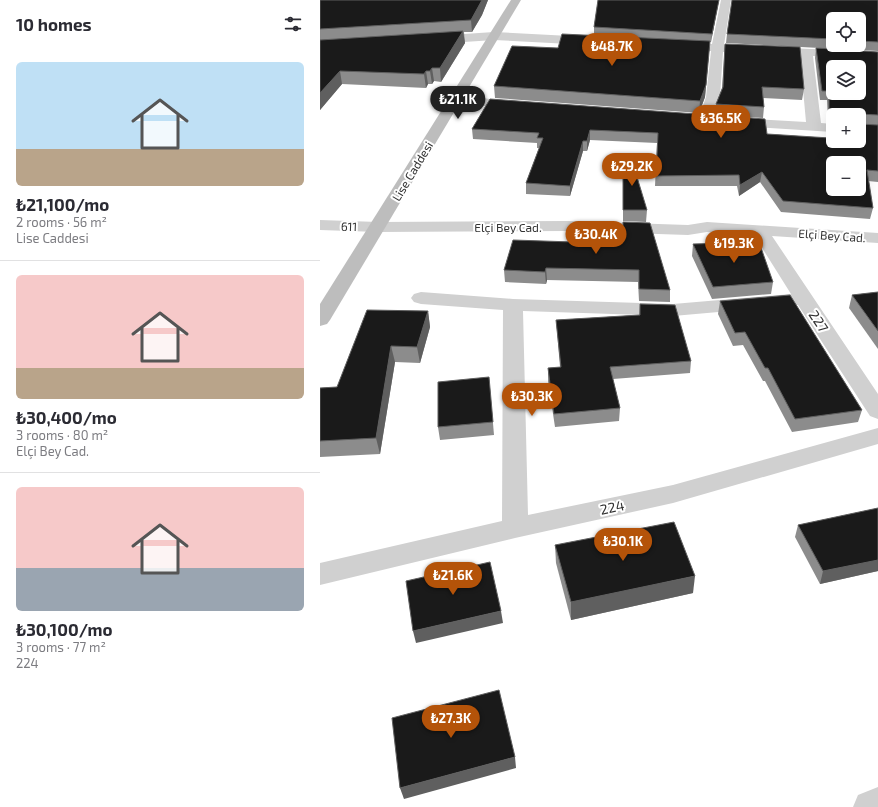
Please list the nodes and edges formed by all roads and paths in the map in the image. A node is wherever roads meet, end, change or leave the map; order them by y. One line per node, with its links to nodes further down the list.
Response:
1 (516, 0): 3 (street, Lise Caddesi)
2 (726, 0): 7 (street)
3 (494, 36): 4 (street); 5 (street); 10 (street, Lise Caddesi)
4 (423, 40)
5 (597, 42)
6 (665, 45): 7 (street)
7 (717, 48): 8 (street); 12 (street)
8 (806, 52): 9 (street); 12 (street)
9 (878, 56)
10 (455, 100): 11 (street); 15 (street, Lise Caddesi)
11 (532, 106)
12 (814, 126): 13 (street)
13 (826, 127)
14 (320, 225): 15 (street, 611)
15 (378, 227): 16 (street, Elçi Bey Cad.); 21 (street, Lise Caddesi)
16 (759, 230): 17 (street, Elçi Bey Cad.); 19 (street, 227)
17 (878, 238)
18 (422, 298): 20 (street)
19 (804, 299): 20 (street); 22 (street, 227)
20 (513, 306): 24 (street)
21 (320, 320)
22 (878, 411)
23 (878, 436): 24 (street, 224)
24 (515, 528): 25 (street, 224)
25 (320, 574)
26 (878, 804): 27 (street)
27 (870, 807)

